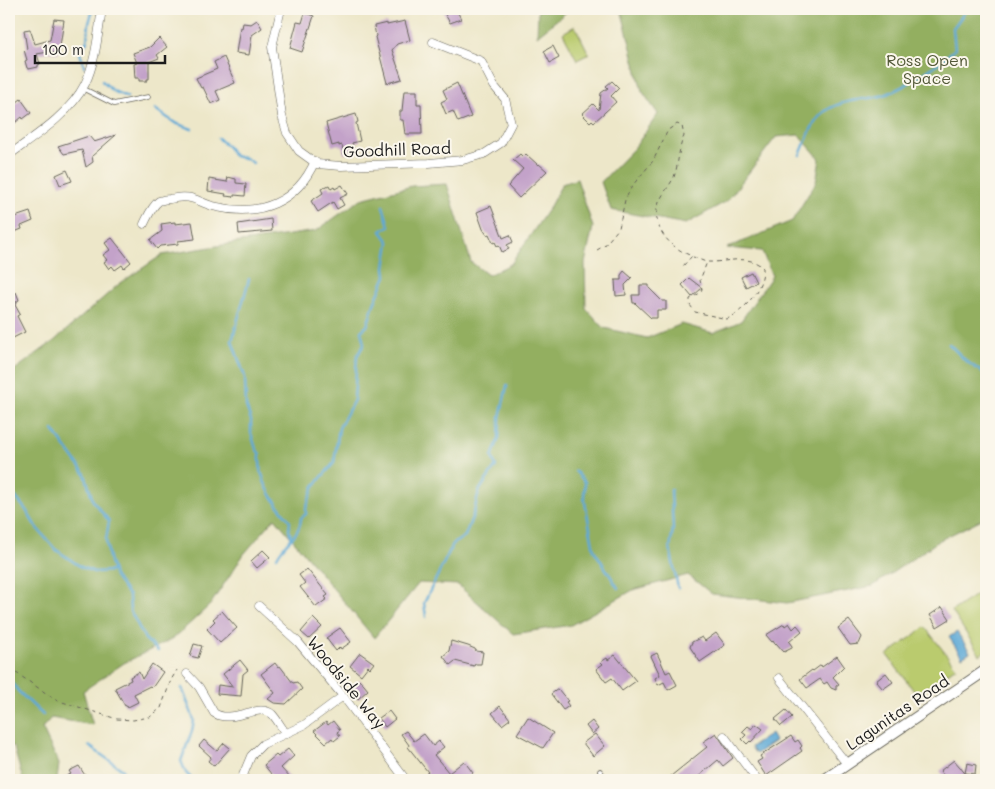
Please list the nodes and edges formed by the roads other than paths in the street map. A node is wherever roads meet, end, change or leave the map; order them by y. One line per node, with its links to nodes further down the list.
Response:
1 (102, 9): 4 (street)
2 (281, 9): 7 (street, Goodhill Road)
3 (433, 42): 7 (street, Goodhill Road)
4 (82, 88): 5 (lane); 6 (street)
5 (148, 97)
6 (9, 155)
7 (315, 161): 8 (street)
8 (144, 224)
9 (259, 606): 13 (street, Woodside Way)
10 (986, 670): 16 (street, Lagunitas Road)
11 (187, 674): 14 (street)
12 (779, 678): 16 (street)
13 (343, 696): 14 (street); 19 (street, Woodside Way)
14 (286, 734): 18 (street)
15 (724, 736): 21 (street)
16 (847, 764): 22 (street, Lagunitas Road)
17 (600, 771): 20 (lane)
18 (242, 780)
19 (406, 780)
20 (607, 780)
21 (756, 780)
22 (824, 780)

